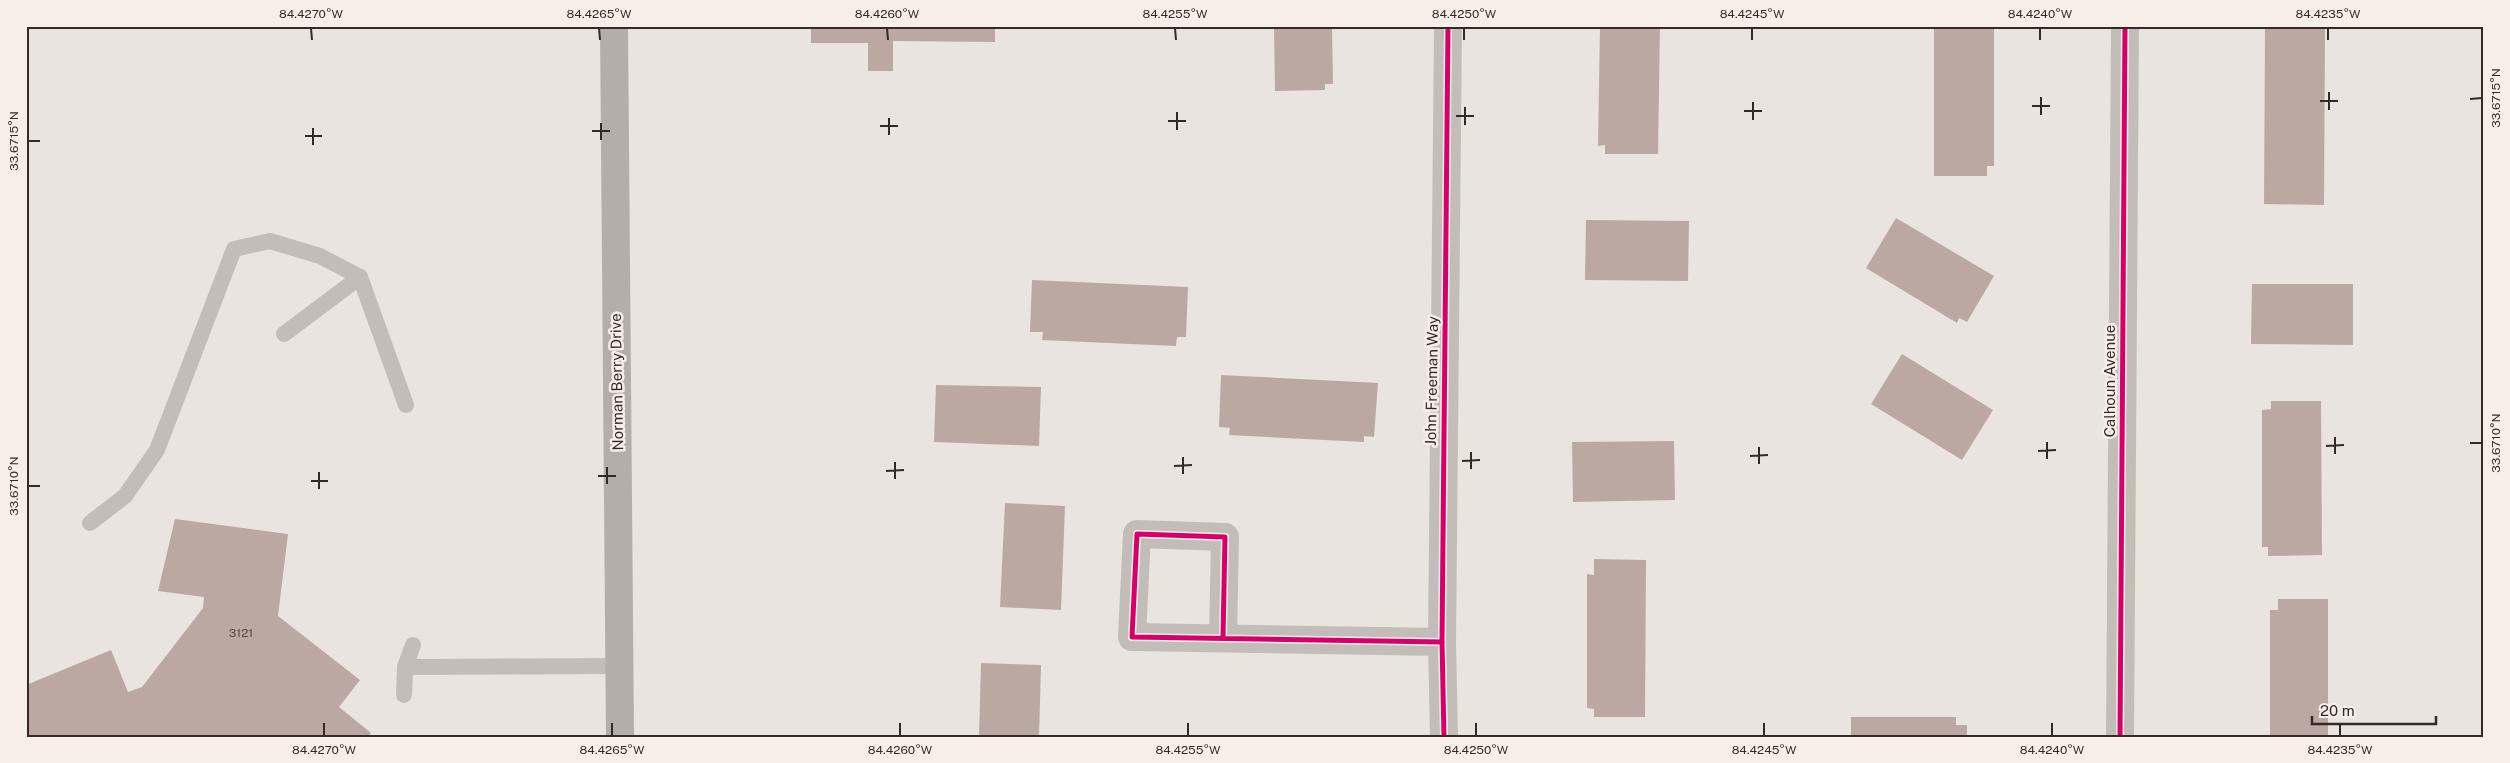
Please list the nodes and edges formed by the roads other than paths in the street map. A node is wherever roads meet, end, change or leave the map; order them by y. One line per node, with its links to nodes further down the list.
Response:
1 (614, 26): 11 (main road, Norman Berry Drive)
2 (1448, 26): 9 (street, John Freeman Way)
3 (2125, 26): 16 (street, Calhoun Avenue)
4 (360, 277): 5 (lane); 6 (lane); 7 (lane)
5 (284, 334)
6 (406, 406)
7 (90, 523)
8 (1223, 638): 8 (street); 9 (street)
9 (1442, 642): 15 (street, John Freeman Way)
10 (413, 645): 12 (lane)
11 (619, 666): 12 (lane); 14 (main road, Norman Berry Drive)
12 (406, 667): 13 (lane)
13 (404, 695)
14 (620, 737)
15 (1444, 737)
16 (2120, 737)

